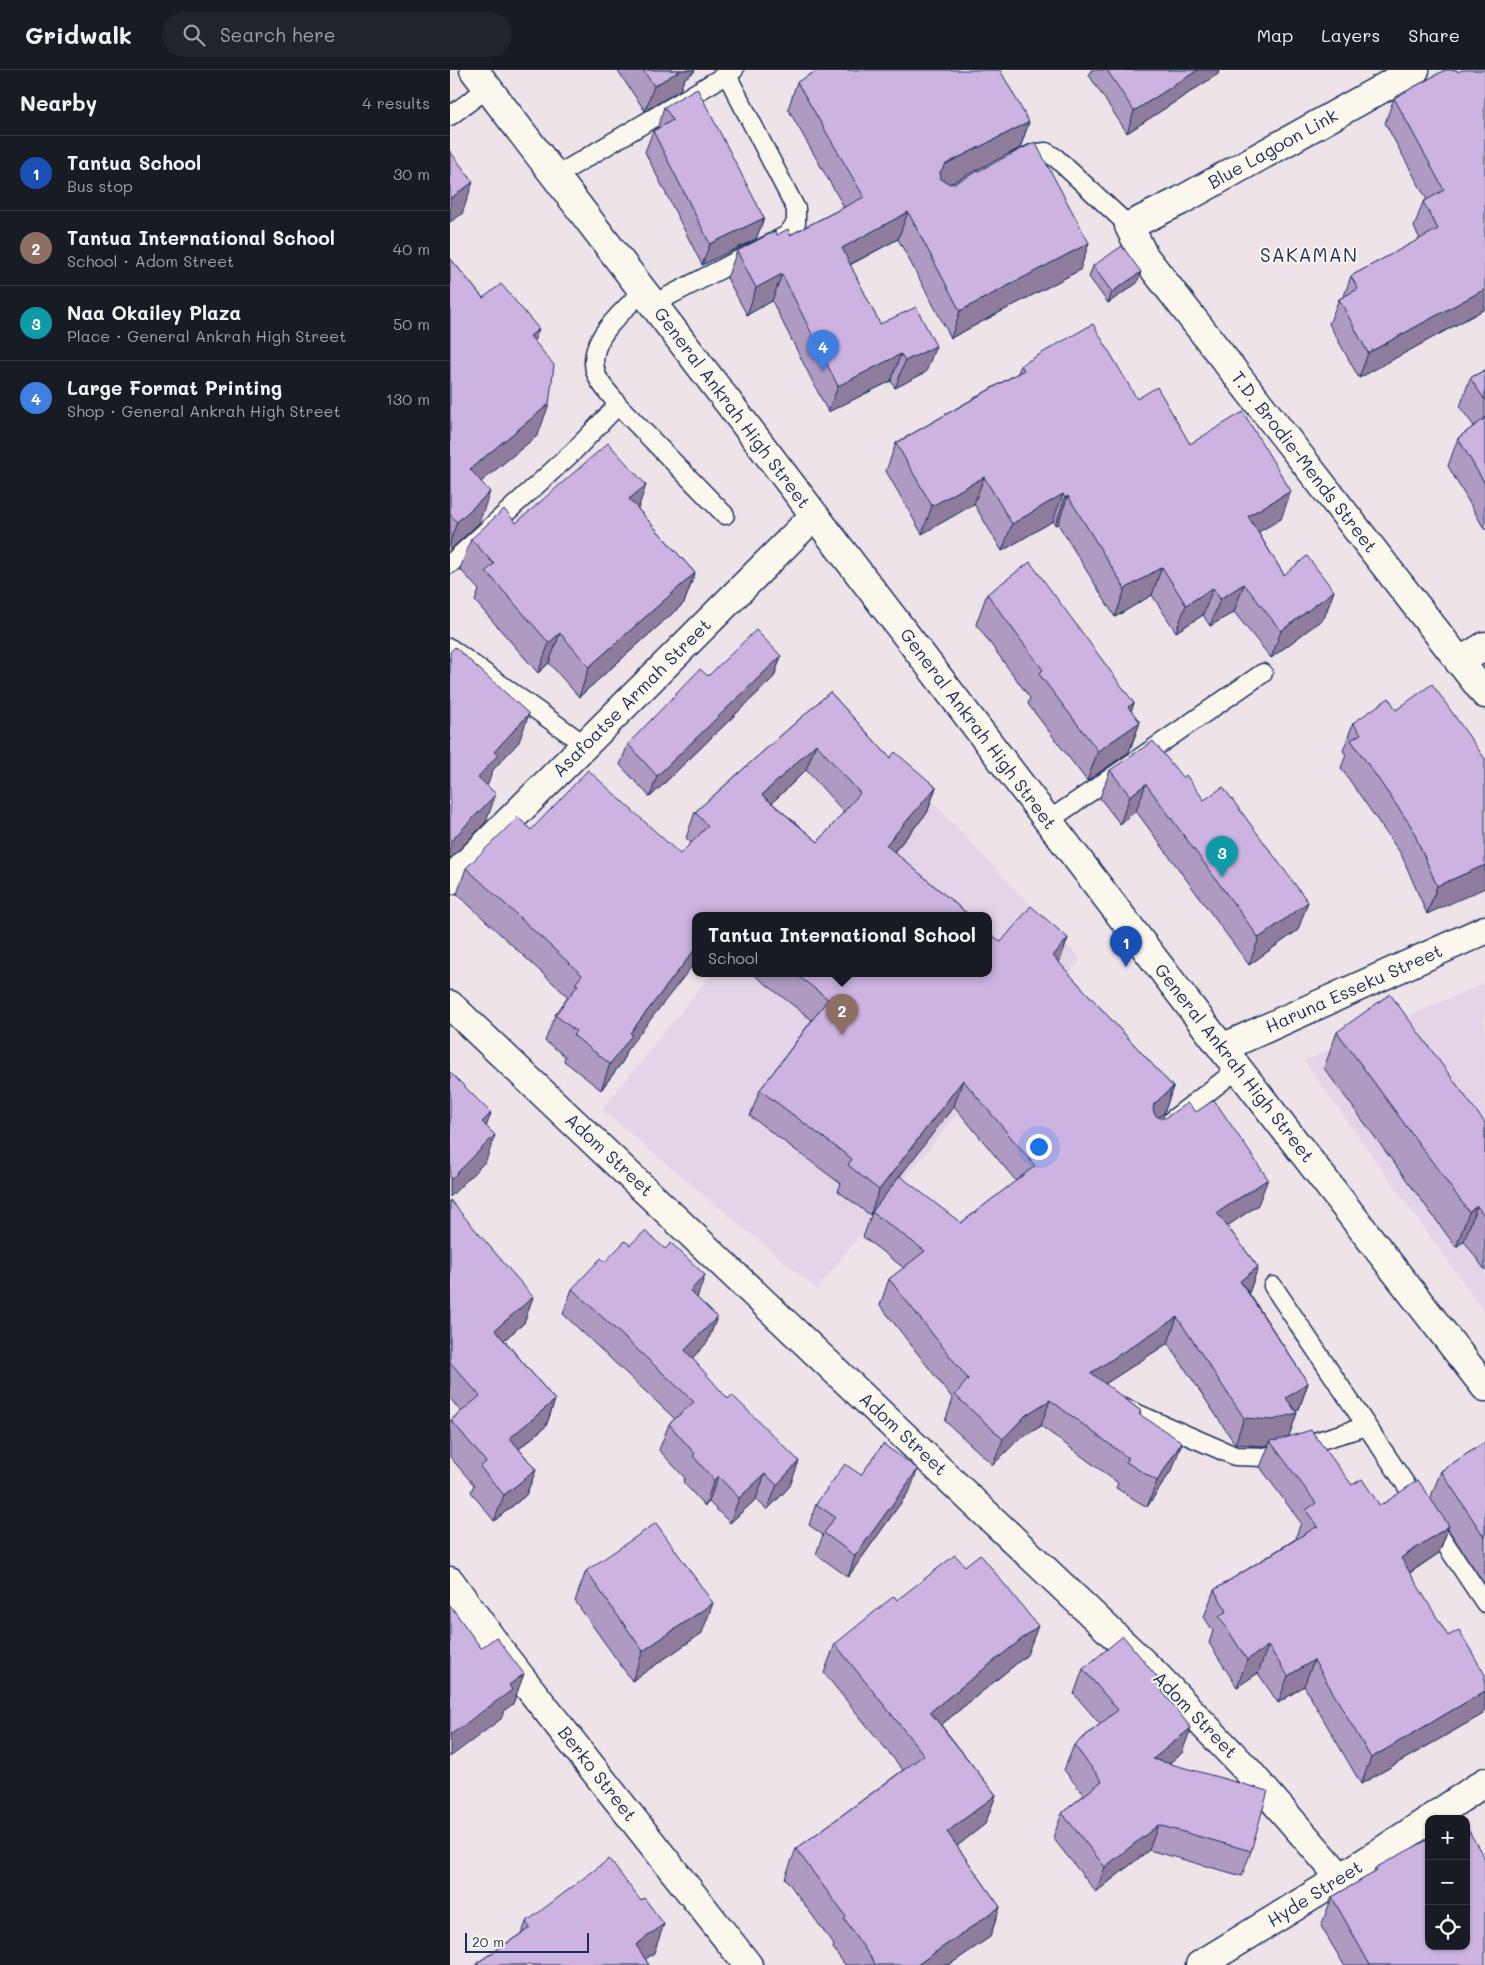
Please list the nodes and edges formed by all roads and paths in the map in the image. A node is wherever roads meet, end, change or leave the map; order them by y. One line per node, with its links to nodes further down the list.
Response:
1 (1415, 70): 7 (street, Blue Lagoon Link)
2 (730, 72): 6 (lane); 8 (lane)
3 (481, 79): 4 (lane); 6 (street, General Ankrah High Street)
4 (450, 116)
5 (1008, 166): 7 (lane)
6 (554, 177): 8 (street, General Ankrah High Street)
7 (1129, 226): 15 (street, T.D. Brodie-Mends Street)
8 (648, 298): 9 (lane); 11 (street, General Ankrah High Street)
9 (618, 405): 10 (lane); 12 (lane)
10 (725, 515)
11 (814, 516): 18 (street, Asafoatse Armah Street); 19 (street, General Ankrah High Street)
12 (450, 564)
13 (1485, 646): 15 (street)
14 (450, 648): 18 (lane)
15 (1459, 662): 17 (street, T.D. Brodie-Mends Street)
16 (1263, 673): 19 (lane)
17 (1485, 694)
18 (585, 745): 20 (street, Asafoatse Armah Street)
19 (1048, 821): 23 (street, General Ankrah High Street)
20 (450, 880)
21 (1485, 930): 23 (street, Haruna Esseku Street)
22 (450, 1004): 34 (street, Adom Street)
23 (1230, 1058): 24 (lane); 26 (street, General Ankrah High Street)
24 (1162, 1128)
25 (1272, 1286): 28 (lane)
26 (1485, 1387)
27 (1118, 1406): 28 (lane)
28 (1367, 1426): 30 (lane)
29 (450, 1581): 35 (street, Berko Street)
30 (1485, 1603)
31 (1485, 1782): 32 (street, Hyde Street)
32 (1436, 1815)
33 (1425, 1822): 34 (street, Hyde Street)
34 (1341, 1878): 36 (street, Hyde Street)
35 (748, 1965)
36 (1200, 1965)

